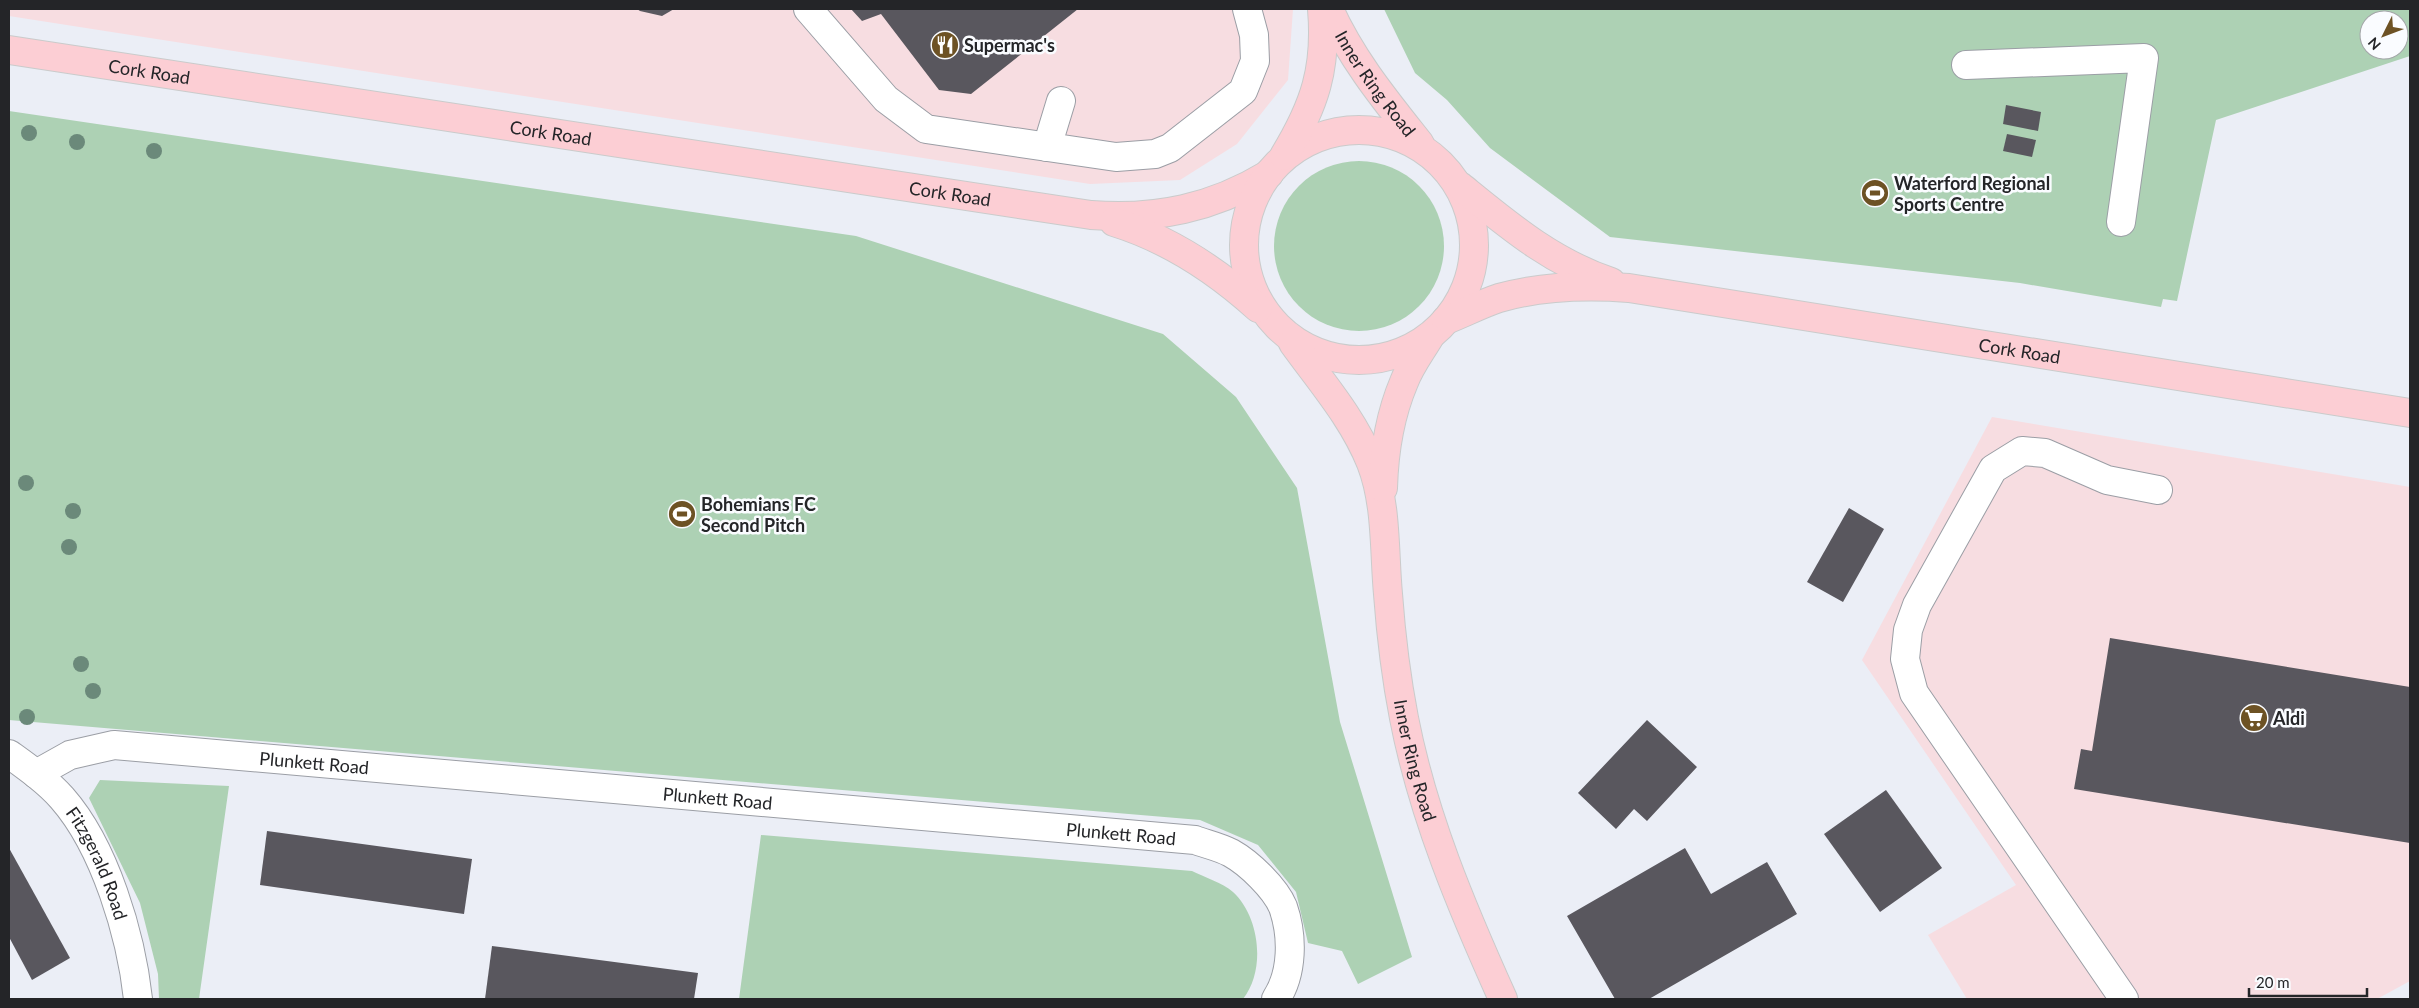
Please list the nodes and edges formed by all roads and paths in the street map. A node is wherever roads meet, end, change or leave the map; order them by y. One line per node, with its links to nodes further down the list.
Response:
1 (808, 9): 8 (street)
2 (1247, 9): 8 (street)
3 (1322, 9): 10 (main road, Inner Ring Road)
4 (1329, 9): 9 (main road, Inner Ring Road)
5 (9, 50): 12 (main road, Cork Road)
6 (1966, 65): 13 (street)
7 (1061, 101): 8 (street)
8 (1047, 146)
9 (1427, 153): 10 (main road); 11 (main road)
10 (1276, 166): 12 (main road); 16 (main road, Inner Ring Road)
11 (1453, 180): 14 (main road); 15 (main road, Inner Ring Road)
12 (1091, 216): 16 (main road)
13 (2121, 222)
14 (1629, 288): 15 (main road); 17 (main road, Cork Road)
15 (1438, 327): 16 (main road); 19 (main road, Inner Ring Road)
16 (1279, 328): 19 (main road, Inner Ring Road)
17 (2410, 413)
18 (2158, 490): 25 (street)
19 (1382, 507): 24 (main road, Inner Ring Road)
20 (9, 754): 21 (street, Fitzgerald Road)
21 (36, 774): 22 (street, Fitzgerald Road); 23 (street, Plunkett Road)
22 (138, 999)
23 (1276, 999)
24 (1502, 999)
25 (2124, 999)

